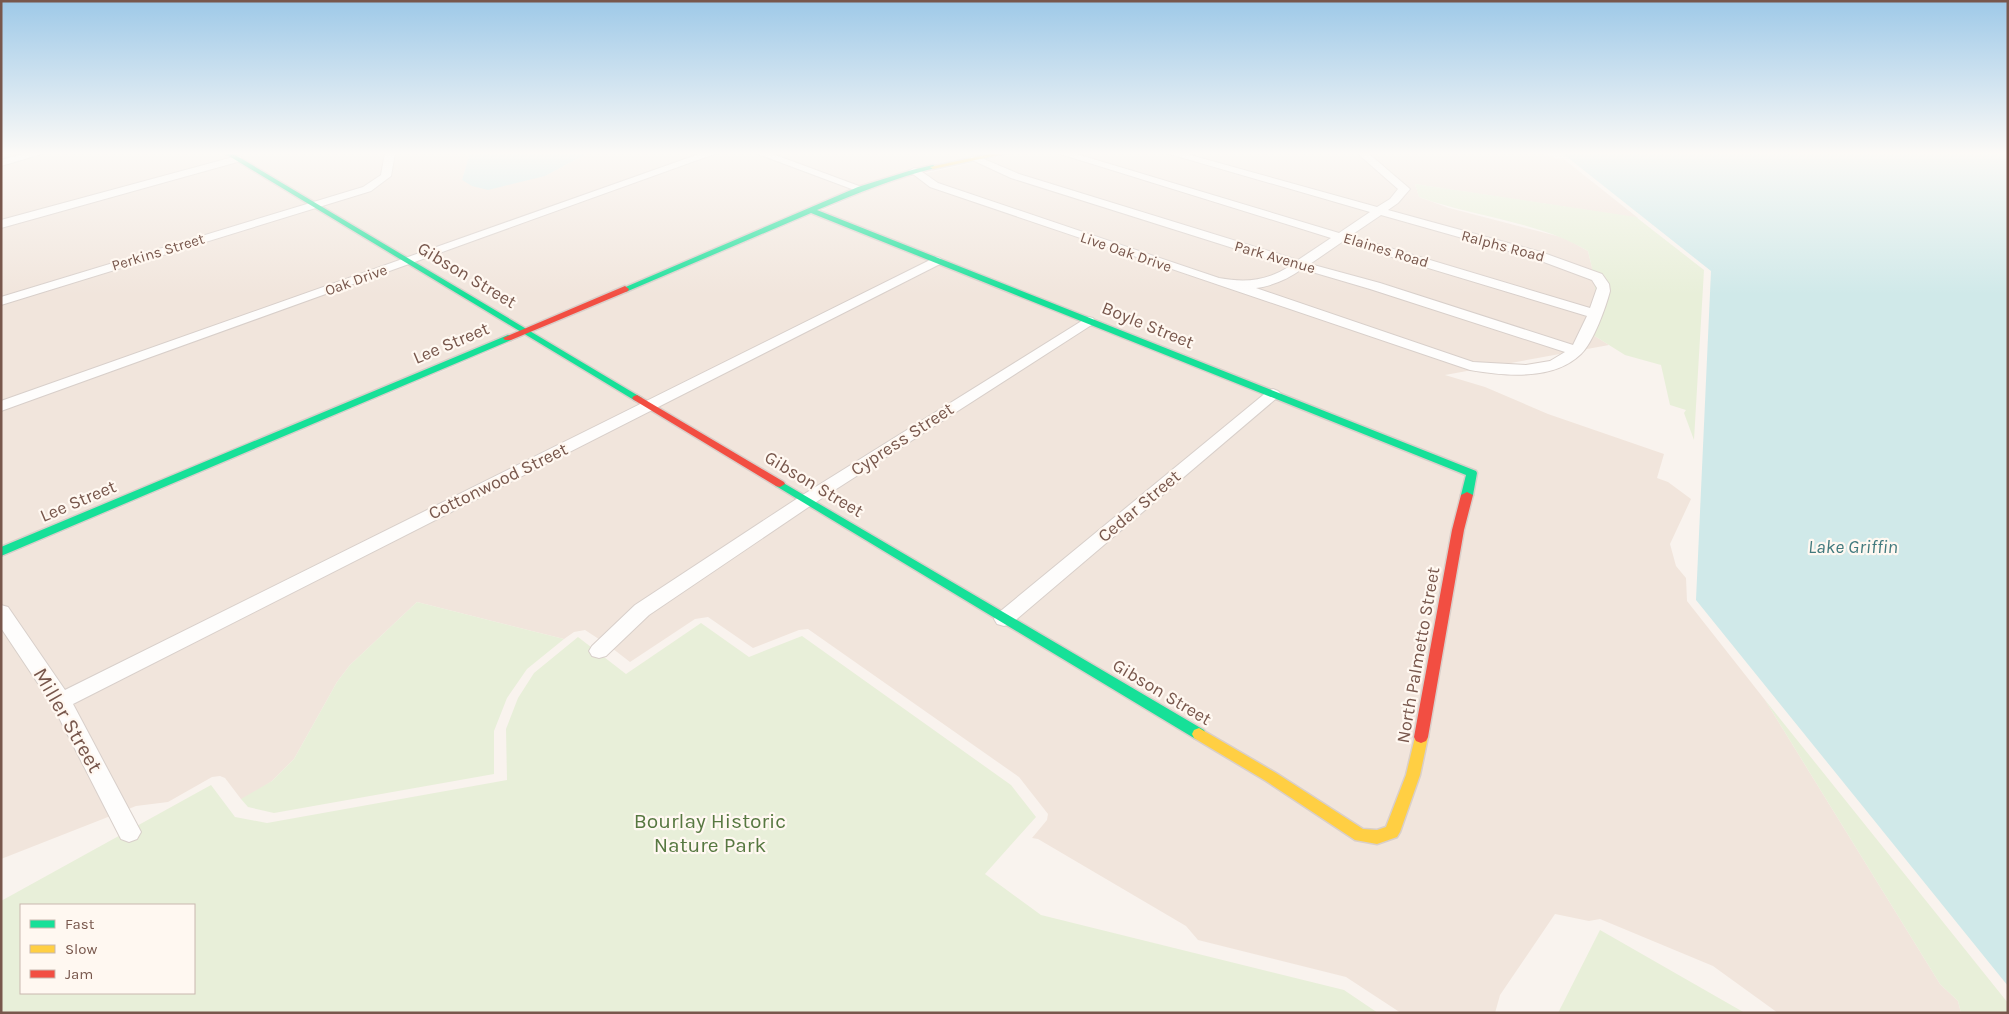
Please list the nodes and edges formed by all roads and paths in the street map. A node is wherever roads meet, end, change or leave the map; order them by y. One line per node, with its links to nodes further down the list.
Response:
1 (88, 200): 14 (street)
2 (307, 200): 11 (street, Gibson Street)
3 (330, 200): 11 (street, Perkins Street)
4 (579, 200): 16 (street, Oak Drive)
5 (834, 200): 12 (street, Lee Street)
6 (978, 200): 19 (street, Live Oak Drive)
7 (1093, 200): 18 (street, Park Avenue)
8 (1220, 200): 15 (street, Elaines Road)
9 (1339, 200): 13 (street, Ralphs Road)
10 (1392, 200): 13 (street)
11 (315, 205): 16 (street, Gibson Street); 20 (street, Perkins Street)
12 (810, 210): 17 (street, Boyle Street); 23 (street, Lee Street)
13 (1380, 212): 15 (street); 21 (street, Ralphs Road)
14 (1, 224)
15 (1343, 237): 18 (street); 21 (street, Elaines Road)
16 (408, 261): 23 (street, Gibson Street); 26 (street, Oak Drive)
17 (936, 261): 22 (street, Boyle Street); 27 (street, Cottonwood Street)
18 (1301, 265): 19 (street); 24 (street, Park Avenue)
19 (1235, 285): 24 (street, Live Oak Drive)
20 (1, 301)
21 (1594, 314): 24 (street)
22 (1088, 320): 25 (street, Boyle Street); 29 (street, Cypress Street)
23 (526, 330): 27 (street, Gibson Street); 30 (street, Lee Street)
24 (1576, 351)
25 (1273, 394): 28 (street, Boyle Street); 32 (street, Cedar Street)
26 (1, 406)
27 (651, 406): 29 (street, Gibson Street); 34 (street, Cottonwood Street)
28 (1472, 473): 36 (street, North Palmetto Street)
29 (807, 500): 32 (street, Gibson Street); 33 (street, Cypress Street)
30 (1, 552)
31 (1, 612): 34 (street, Miller Street)
32 (1004, 619): 36 (street, Gibson Street)
33 (599, 651)
34 (61, 701): 35 (street, Miller Street)
35 (129, 832)
36 (1386, 836)

